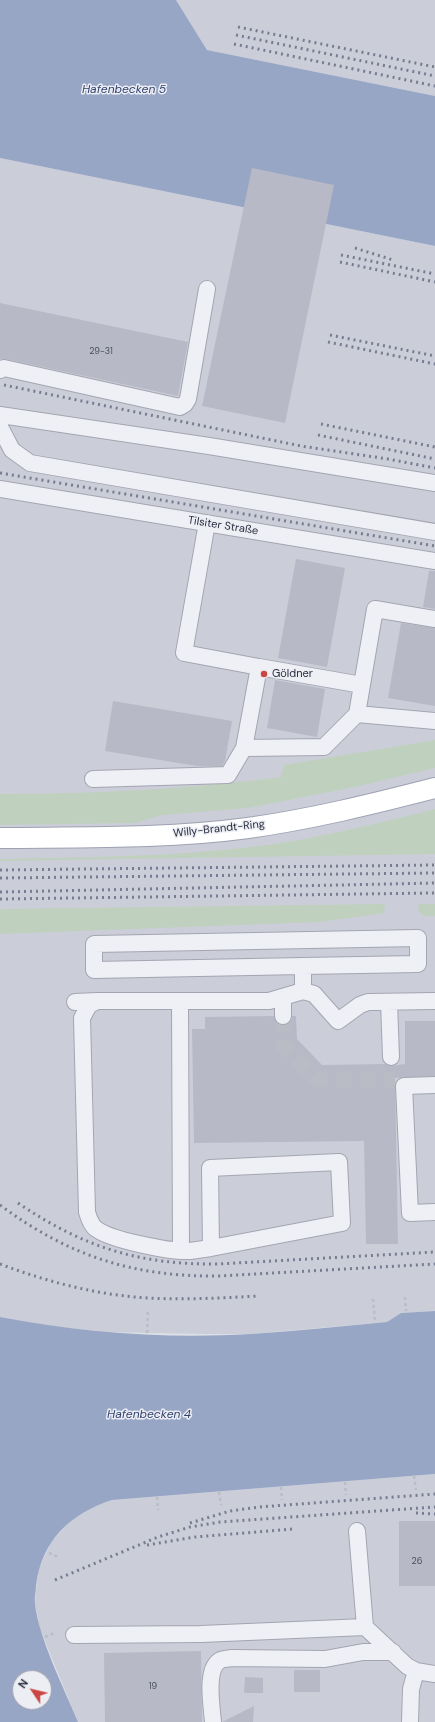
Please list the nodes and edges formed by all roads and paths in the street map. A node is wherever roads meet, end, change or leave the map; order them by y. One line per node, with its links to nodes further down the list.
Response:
1 (207, 290): 2 (street)
2 (0, 370)
3 (0, 415): 5 (street)
4 (0, 427): 8 (street)
5 (435, 483)
6 (4, 492): 7 (street, Tilsiter Straße)
7 (207, 523): 9 (street, Tilsiter Straße); 11 (street)
8 (435, 532)
9 (435, 561)
10 (435, 619): 12 (street)
11 (259, 667): 12 (street); 15 (street)
12 (362, 685): 13 (street)
13 (357, 714): 14 (street); 15 (street)
14 (435, 721)
15 (244, 748): 16 (street)
16 (93, 779)
17 (435, 788): 18 (main road, Willy-Brandt-Ring)
18 (0, 838)
19 (303, 966): 19 (street); 20 (street)
20 (303, 991): 21 (street); 26 (street)
21 (283, 997): 23 (street); 27 (street)
22 (97, 1001): 23 (street); 25 (street); 32 (street)
23 (180, 1001): 32 (street)
24 (435, 1001): 26 (street)
25 (75, 1002)
26 (390, 1002): 28 (street)
27 (284, 1016)
28 (391, 1057)
29 (435, 1085): 30 (street)
30 (435, 1212)
31 (211, 1248): 31 (street); 32 (street)
32 (181, 1250)
33 (405, 1297): 36 (path)
34 (373, 1299): 37 (path)
35 (148, 1309): 38 (path)
36 (406, 1311)
37 (375, 1321)
38 (147, 1333)
39 (414, 1476): 42 (path)
40 (345, 1482): 44 (path)
41 (281, 1487): 46 (path)
42 (416, 1490)
43 (219, 1492): 47 (path)
44 (346, 1495)
45 (157, 1497): 48 (path)
46 (282, 1500)
47 (221, 1505)
48 (158, 1510)
49 (357, 1531): 52 (street)
50 (49, 1553): 51 (path)
51 (58, 1558)
52 (365, 1627): 54 (street); 56 (street)
53 (56, 1632): 55 (path)
54 (74, 1635)
55 (45, 1637)
56 (393, 1652): 57 (street); 59 (street)
57 (416, 1671): 58 (street); 60 (street)
58 (435, 1674)
59 (213, 1722)
60 (410, 1722)

